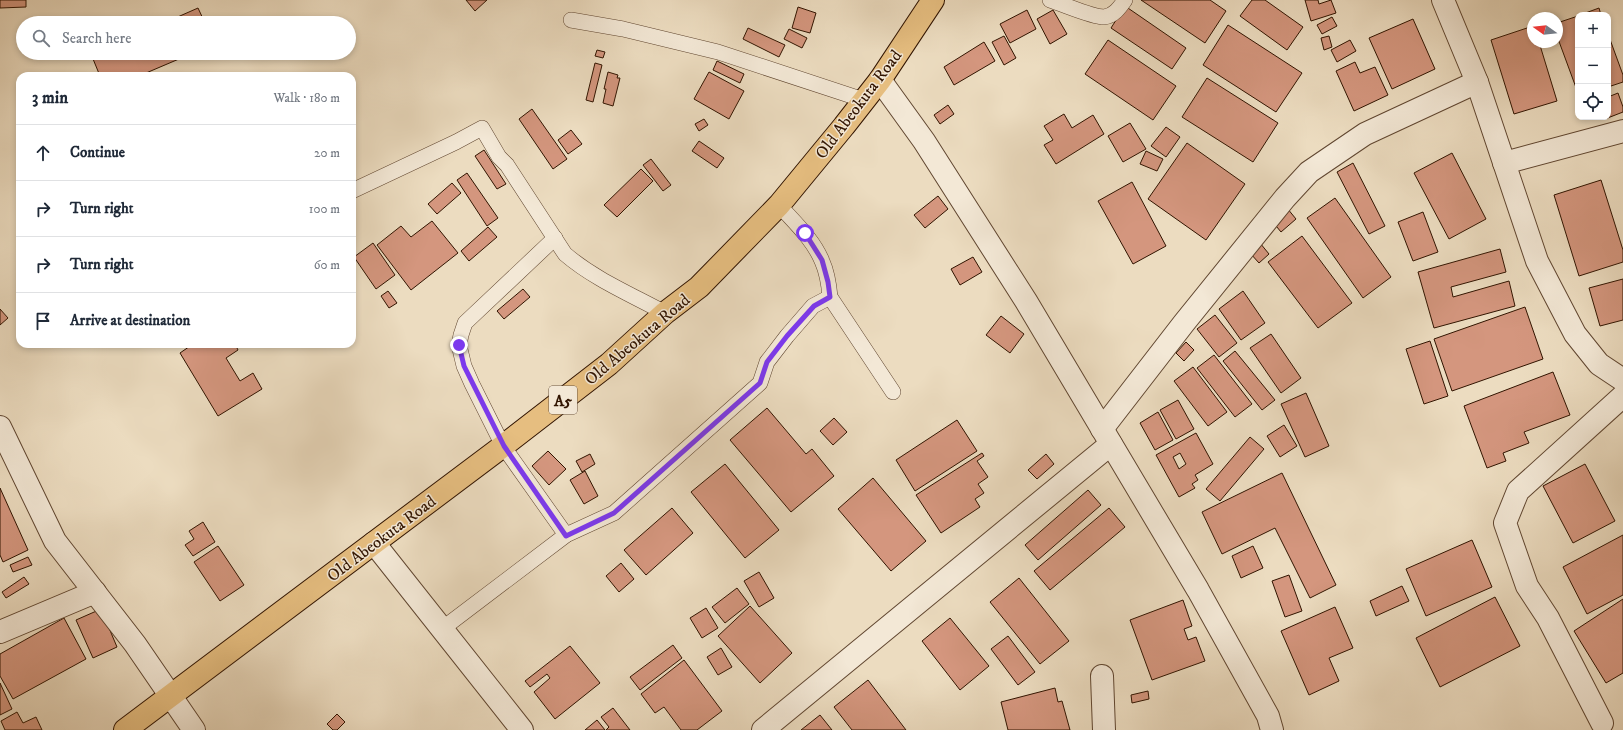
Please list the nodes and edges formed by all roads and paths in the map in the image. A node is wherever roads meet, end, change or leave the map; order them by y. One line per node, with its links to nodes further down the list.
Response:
1 (933, 0): 6 (highway, Old Abeokuta Road / A5)
2 (1050, 0): 3 (lane)
3 (1125, 0)
4 (1443, 0): 7 (street)
5 (571, 20): 8 (lane)
6 (880, 80): 8 (highway, Old Abeokuta Road / A5); 20 (street)
7 (1477, 82): 10 (street); 20 (street)
8 (864, 100): 12 (highway, Old Abeokuta Road / A5)
9 (1623, 131): 10 (street)
10 (1504, 163): 16 (street)
11 (356, 189): 13 (lane)
12 (779, 205): 14 (lane); 15 (highway, Old Abeokuta Road / A5)
13 (555, 238): 15 (lane); 21 (lane)
14 (830, 297): 17 (lane); 22 (lane)
15 (665, 313): 21 (highway, Old Abeokuta Road / A5)
16 (1623, 380)
17 (893, 392)
18 (1623, 396): 29 (street)
19 (0, 427): 24 (street)
20 (1106, 436): 33 (street); 35 (street)
21 (504, 446): 22 (lane); 23 (highway, Old Abeokuta Road / A5)
22 (566, 536): 25 (lane)
23 (374, 544): 25 (street); 28 (highway, Old Abeokuta Road / A5)
24 (95, 592): 26 (street); 28 (street)
25 (442, 629): 32 (street)
26 (0, 632)
27 (1102, 676): 34 (street)
28 (171, 695): 30 (highway, Old Abeokuta Road / A5); 31 (street)
29 (1602, 723)
30 (125, 730)
31 (194, 730)
32 (522, 730)
33 (763, 730)
34 (1104, 730)
35 (1272, 730)

